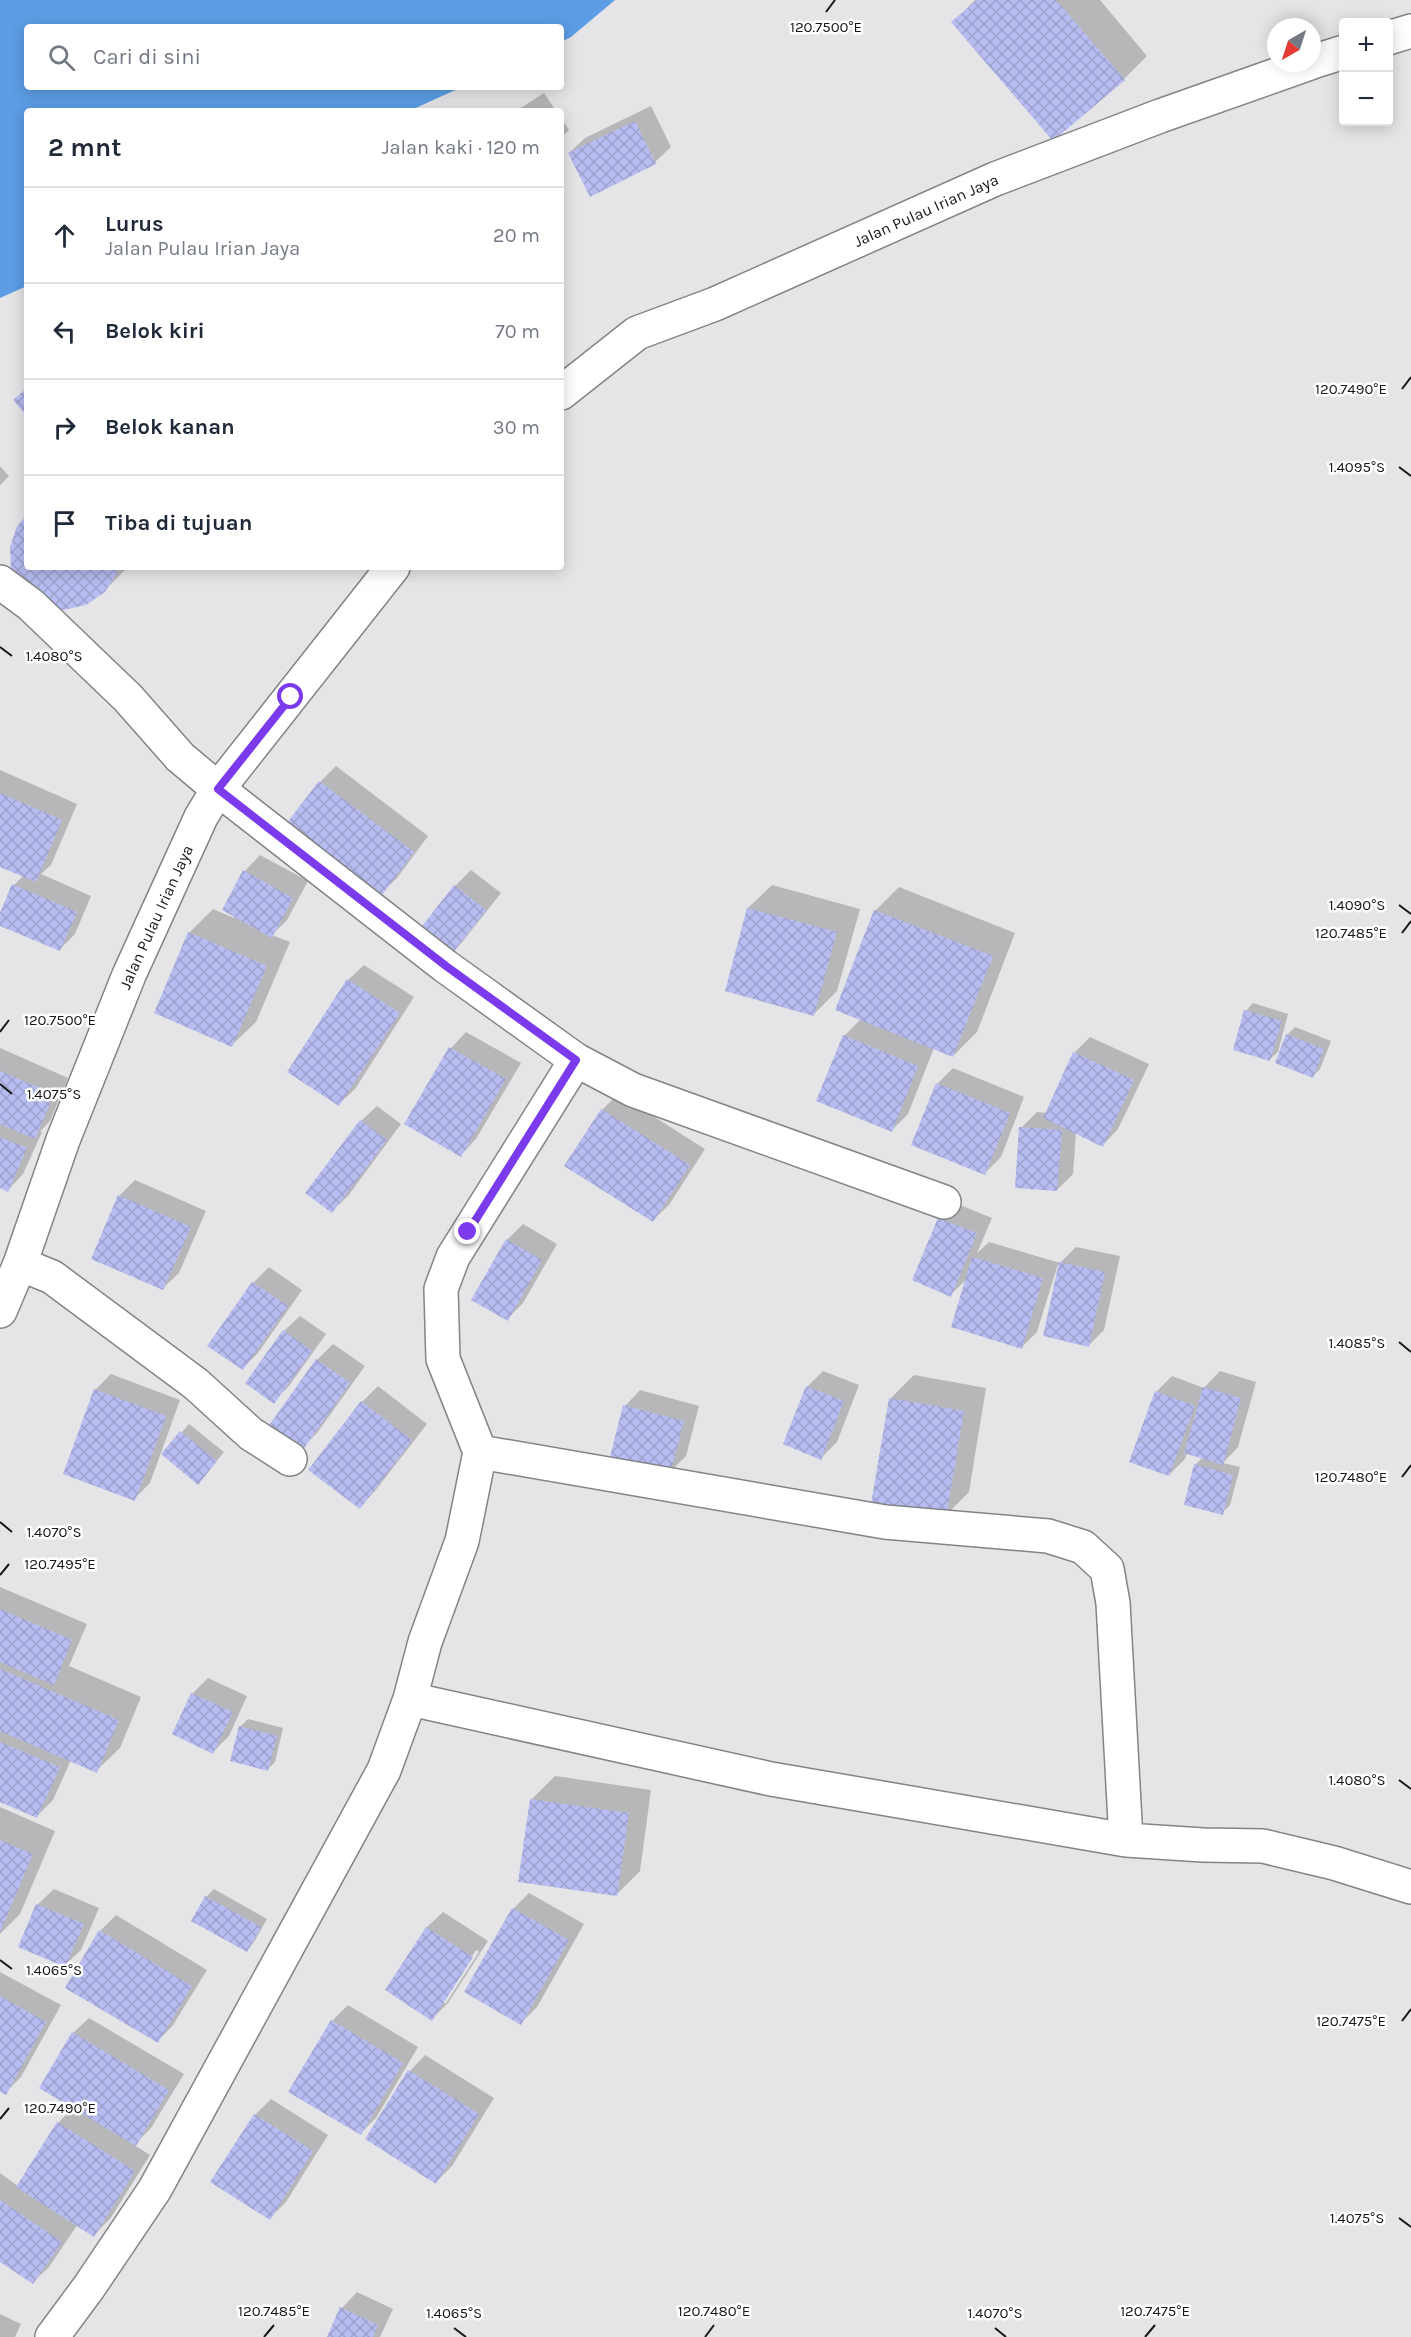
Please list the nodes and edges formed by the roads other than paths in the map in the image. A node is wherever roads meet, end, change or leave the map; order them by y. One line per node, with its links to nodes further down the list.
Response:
1 (1411, 31): 2 (street)
2 (1393, 37)
3 (1339, 54): 4 (street, Jalan Pulau Irian Jaya)
4 (1321, 60)
5 (1285, 72): 6 (street, Jalan Pulau Irian Jaya)
6 (564, 391)
7 (391, 570): 9 (street, Jalan Pulau Irian Jaya)
8 (0, 582): 9 (street)
9 (218, 789): 10 (street); 12 (street, Jalan Pulau Irian Jaya)
10 (576, 1060): 11 (street); 14 (street)
11 (944, 1202)
12 (20, 1264): 13 (street, Jalan Pulau Irian Jaya); 15 (street)
13 (1, 1304)
14 (480, 1452): 16 (street); 17 (street)
15 (290, 1459)
16 (410, 1699): 17 (street); 19 (street)
17 (1126, 1840): 18 (street)
18 (1411, 1887)
19 (52, 2337)

